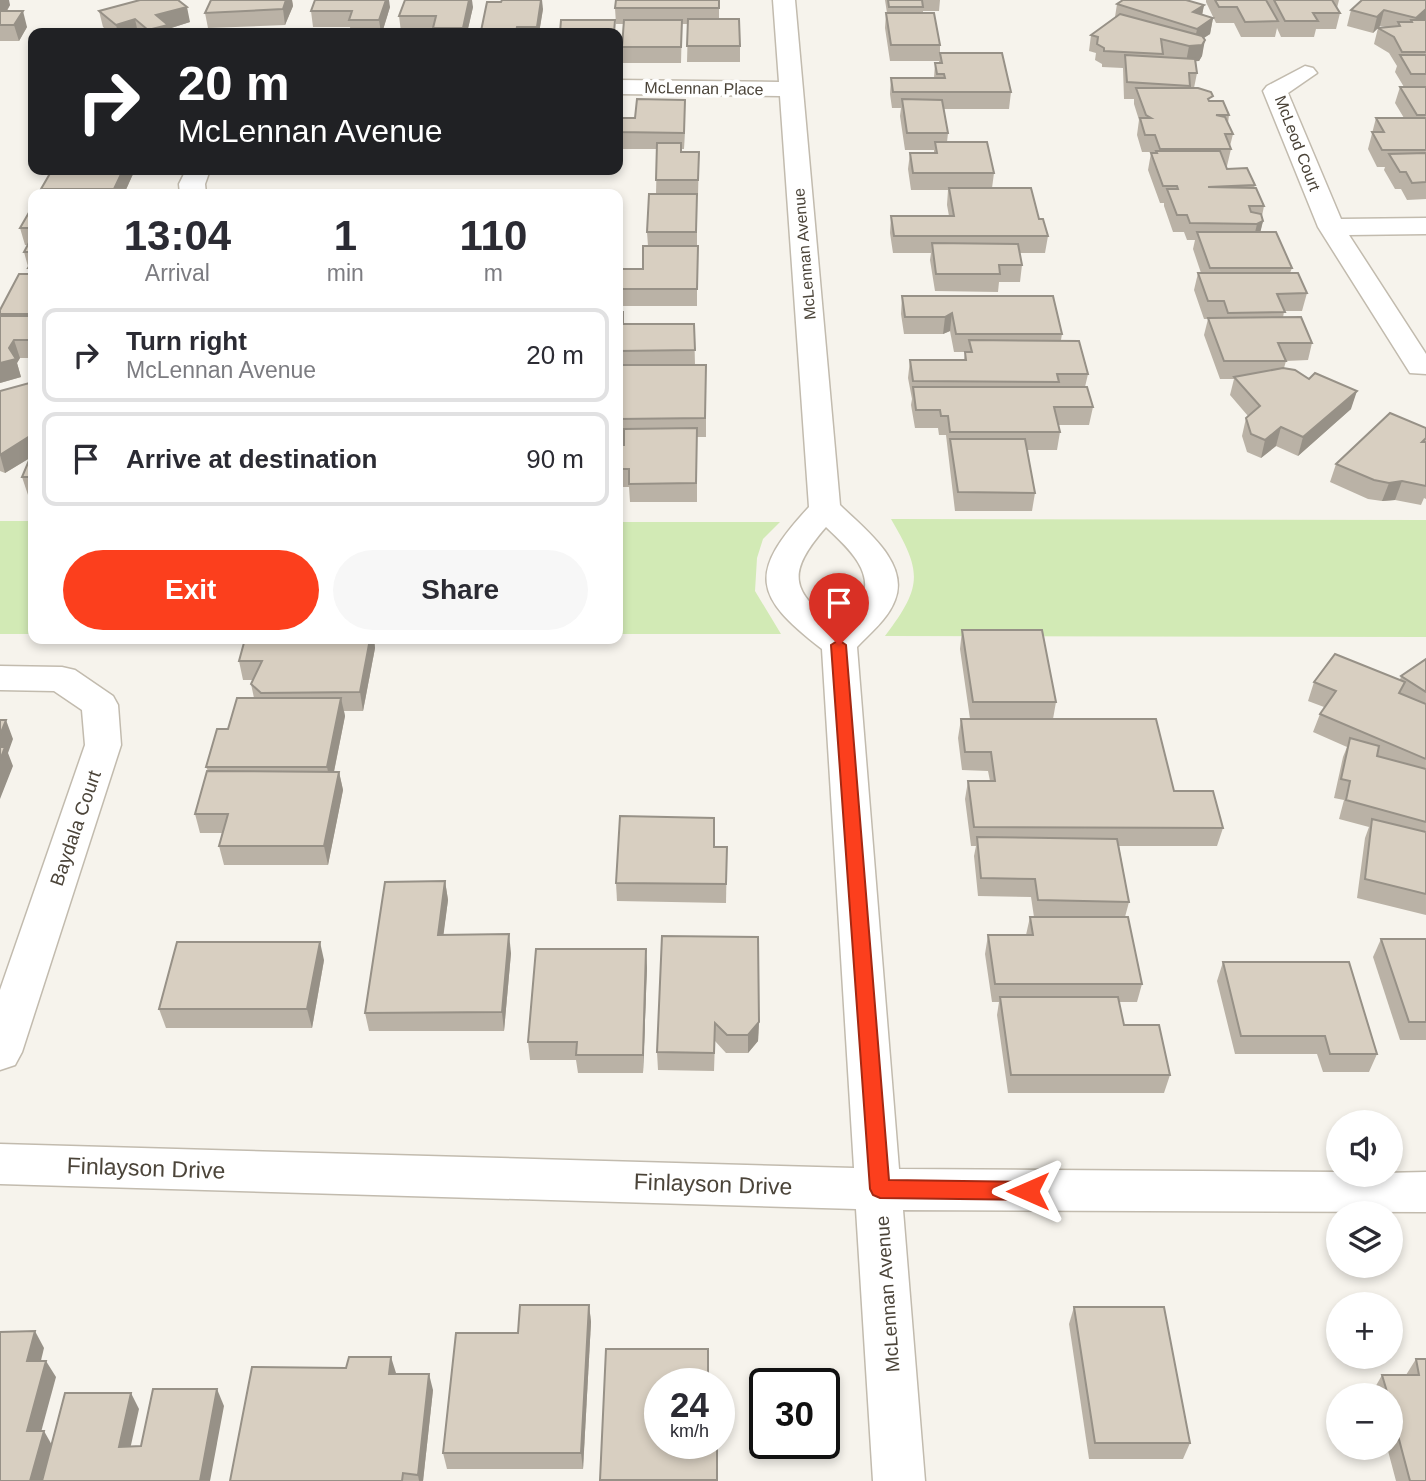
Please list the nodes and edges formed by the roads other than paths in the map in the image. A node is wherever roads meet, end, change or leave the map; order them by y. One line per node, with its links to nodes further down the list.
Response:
1 (784, 0): 4 (street, McLennan Avenue)
2 (1305, 73): 6 (street, McLeod Court)
3 (623, 87): 4 (street, McLennan Place)
4 (790, 89): 8 (street, McLennan Avenue)
5 (1426, 226): 6 (street)
6 (1331, 227): 7 (street, McLeod Court)
7 (1420, 367)
8 (825, 509): 9 (street); 9 (street)
9 (839, 645): 13 (street, McLennan Avenue)
10 (0, 678): 11 (street, Baydala Court)
11 (0, 1052)
12 (0, 1164): 13 (street, Finlayson Drive)
13 (880, 1189): 14 (street, Finlayson Drive); 15 (street, McLennan Avenue)
14 (1426, 1192)
15 (899, 1481)

